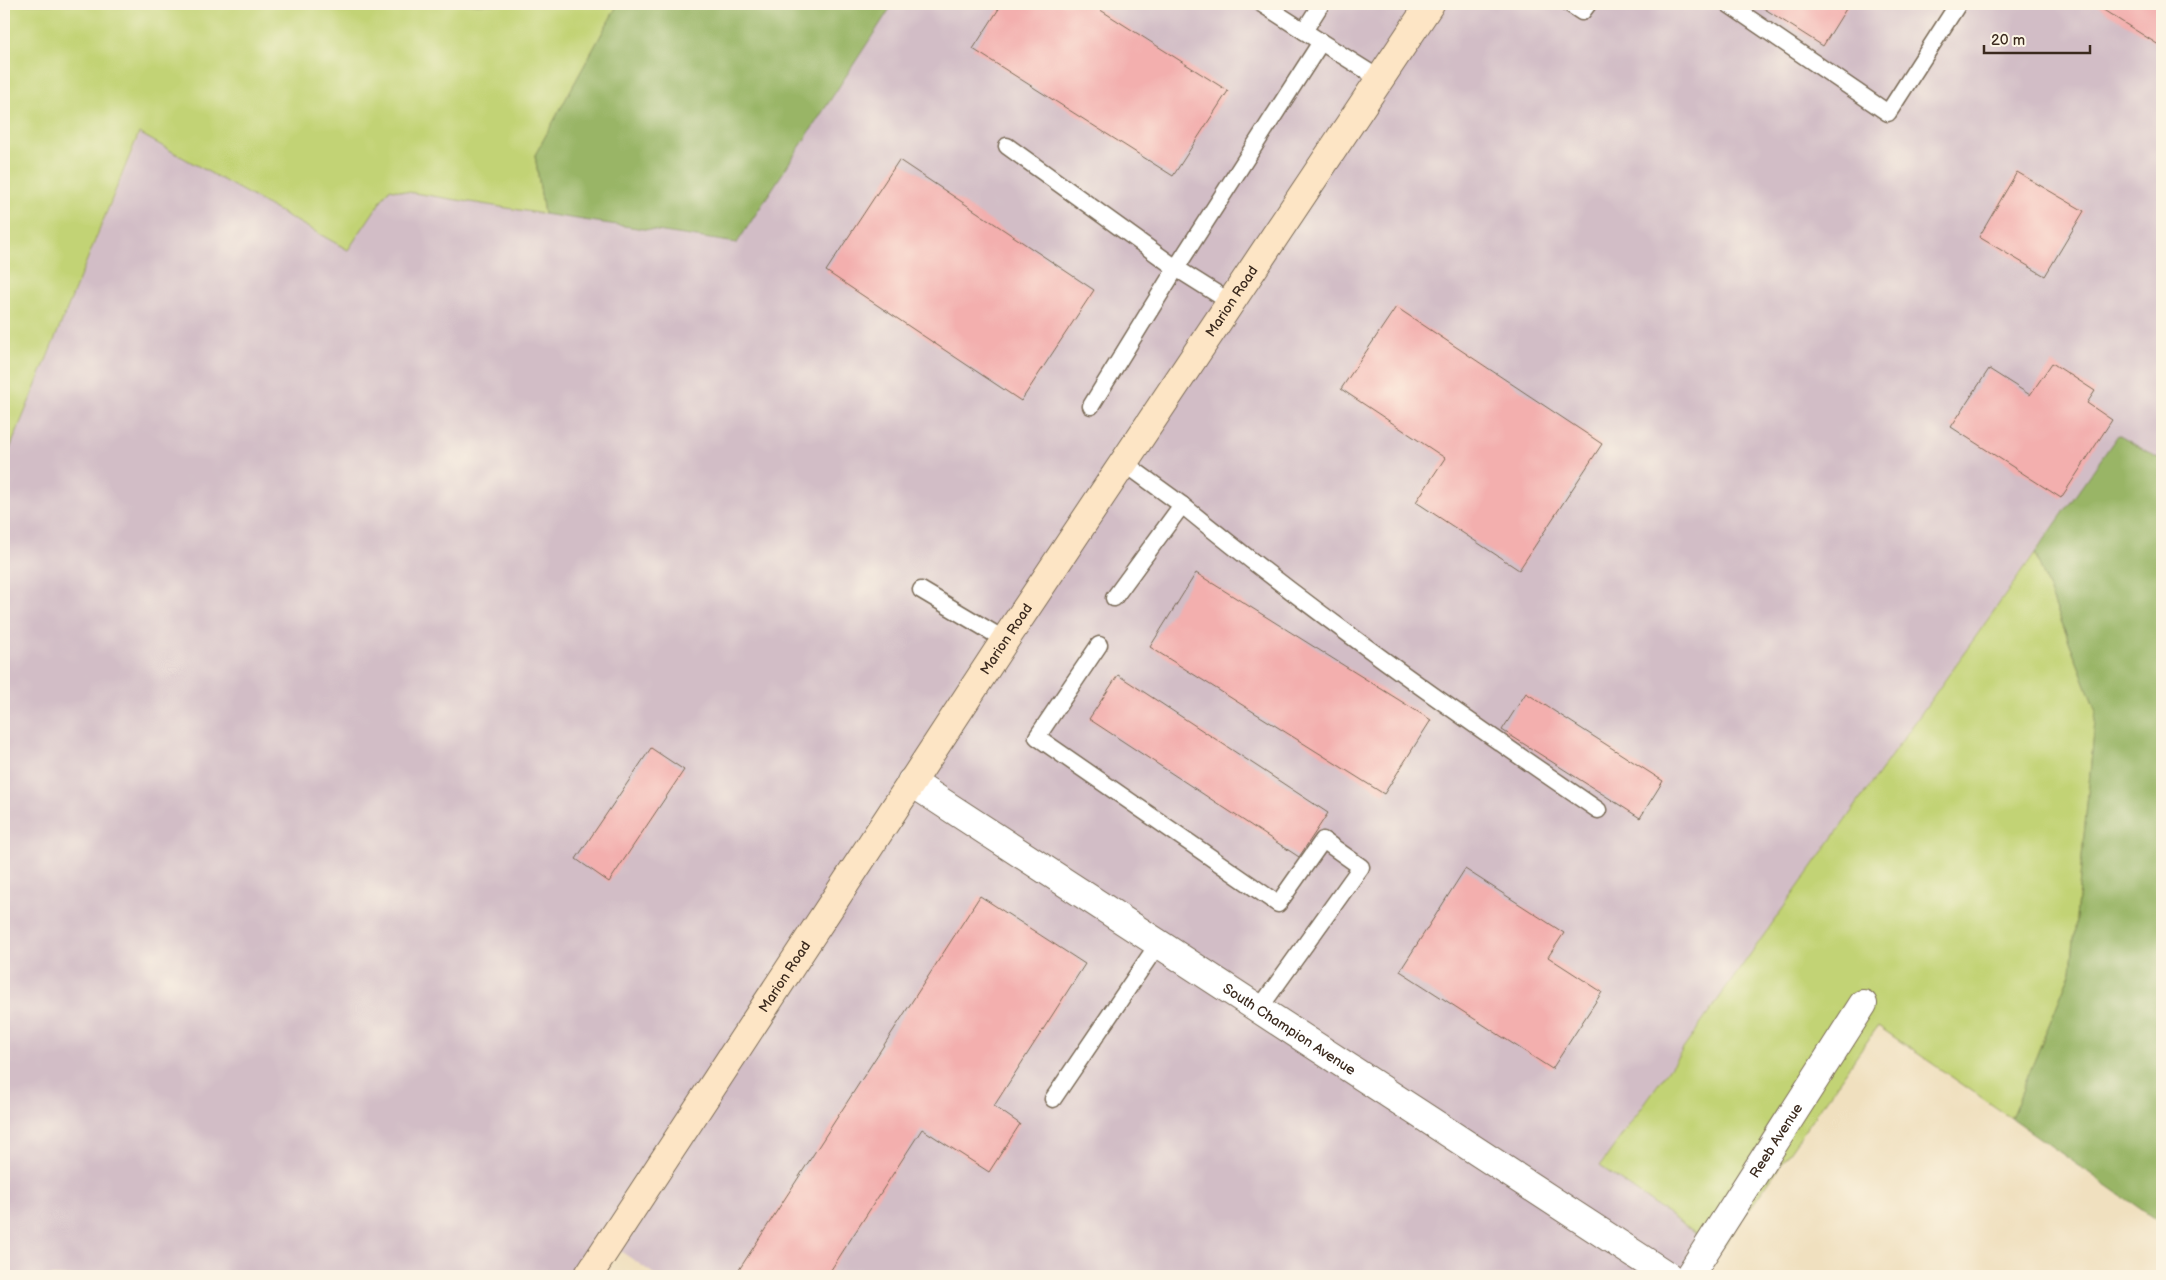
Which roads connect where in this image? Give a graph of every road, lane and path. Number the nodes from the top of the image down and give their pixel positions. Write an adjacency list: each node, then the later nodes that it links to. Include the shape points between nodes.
1 (1262, 4): 8 (lane)
2 (1321, 4): 8 (lane)
3 (1430, 4): 10 (street, Marion Road)
4 (1570, 4): 5 (lane, via 1582,12)
5 (1588, 4)
6 (1728, 4): 7 (lane, via 1888,113)
7 (1958, 4)
8 (1304, 31): 9 (lane)
9 (1321, 42): 10 (lane); 12 (lane)
10 (1380, 79): 13 (street, Marion Road)
11 (1007, 146): 12 (lane)
12 (1176, 268): 13 (lane); 14 (lane)
13 (1230, 302): 15 (street, Marion Road)
14 (1091, 406)
15 (1123, 462): 16 (lane); 19 (street, Marion Road)
16 (1182, 506): 18 (lane); 22 (lane, via 1237,551 1447,706)
17 (921, 590): 19 (lane)
18 (1114, 598)
19 (1005, 640): 21 (street, Marion Road)
20 (1099, 645): 25 (lane, via 1037,736 1278,904 1323,840 1361,867)
21 (911, 782): 23 (street, South Champion Avenue); 27 (street, Marion Road)
22 (1598, 810)
23 (1158, 944): 25 (street, South Champion Avenue); 26 (lane)
24 (1863, 1004): 29 (street, Reeb Avenue)
25 (1259, 1009): 28 (street, South Champion Avenue)
26 (1053, 1100)
27 (588, 1276)
28 (1668, 1276)
29 (1689, 1276)

